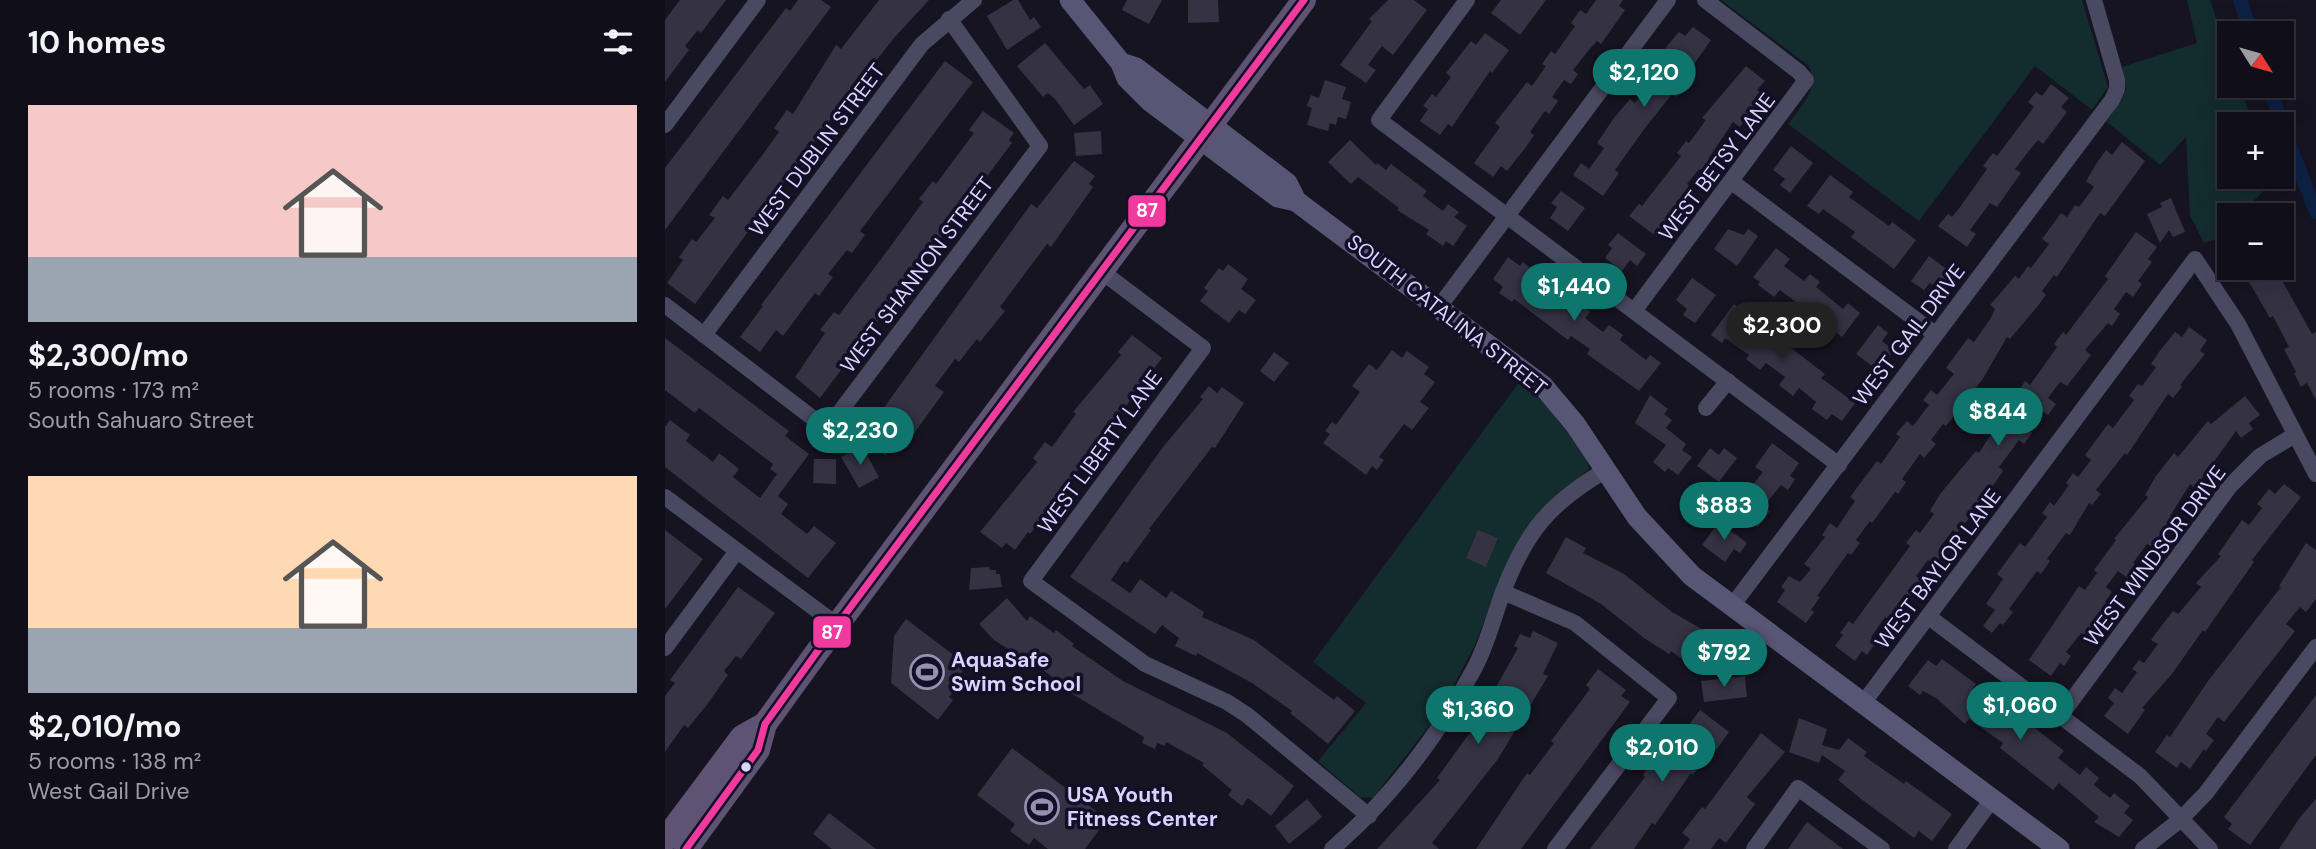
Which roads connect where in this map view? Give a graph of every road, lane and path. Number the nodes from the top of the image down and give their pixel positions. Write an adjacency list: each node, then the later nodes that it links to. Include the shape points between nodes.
1 (758, 0): 10 (street)
2 (974, 0): 9 (street, WEST DUBLIN STREET)
3 (1070, 0): 11 (street, SOUTH CATALINA STREET, via 1121,63 1136,68)
4 (1304, 0): 11 (main road)
5 (1467, 0): 13 (street, via 1379,120)
6 (1668, 0): 13 (street)
7 (1705, 0): 12 (street, WEST BETSY LANE, via 1805,80)
8 (2094, 0): 18 (street, WEST GAIL DRIVE, via 2117,89)
9 (949, 19): 19 (street, WEST DUBLIN STREET, via 922,44); 19 (street, WEST SHANNON STREET, via 1040,146 827,429)
10 (665, 125)
11 (1205, 132): 14 (main road); 16 (street, SOUTH CATALINA STREET, via 1287,183 1296,201)
12 (1732, 182): 17 (street, WEST BETSY LANE); 18 (street)
13 (1506, 216): 16 (street); 17 (street)
14 (1101, 271): 31 (main road); 38 (street, WEST LIBERTY LANE, via 1203,348 1031,581 1145,664 1247,715)
15 (665, 305): 19 (street)
16 (1439, 307): 24 (street, SOUTH CATALINA STREET, via 1542,386)
17 (1635, 311): 20 (street)
18 (1935, 334): 23 (street, WEST GAIL DRIVE)
19 (704, 335)
20 (1728, 382): 21 (street); 23 (street)
21 (1706, 408)
22 (2295, 435): 25 (street); 30 (street, WEST BAYLOR LANE, via 2238,324 2195,259); 35 (street, WEST WINDSOR DRIVE, via 2260,456 2230,486)
23 (1839, 465): 29 (street, WEST GAIL DRIVE)
24 (1606, 470): 28 (street, via 1568,492 1530,534); 29 (street, SOUTH CATALINA STREET, via 1665,550)
25 (2316, 474)
26 (665, 497): 27 (street)
27 (737, 551): 31 (street); 33 (street)
28 (1503, 592): 38 (street, via 1493,626 1448,714); 43 (street, via 1575,623 1669,698)
29 (1732, 606): 34 (street, SOUTH CATALINA STREET)
30 (1929, 617): 34 (street, WEST BAYLOR LANE); 35 (street)
31 (837, 625): 36 (main road)
32 (2316, 647): 39 (street)
33 (665, 648)
34 (1864, 702): 37 (street, SOUTH CATALINA STREET)
35 (2061, 715): 39 (street, via 2140,776)
36 (765, 724): 40 (main road, via 742,737); 41 (main road, via 758,750)
37 (1993, 798): 46 (street); 47 (street, SOUTH CATALINA STREET)
38 (1369, 816): 42 (street)
39 (2181, 820): 48 (street); 49 (street)
40 (665, 839)
41 (686, 849)
42 (1332, 849)
43 (1555, 849)
44 (1754, 849): 45 (street, via 1798,788)
45 (1882, 849)
46 (1956, 849)
47 (2059, 849)
48 (2143, 849)
49 (2210, 849)

